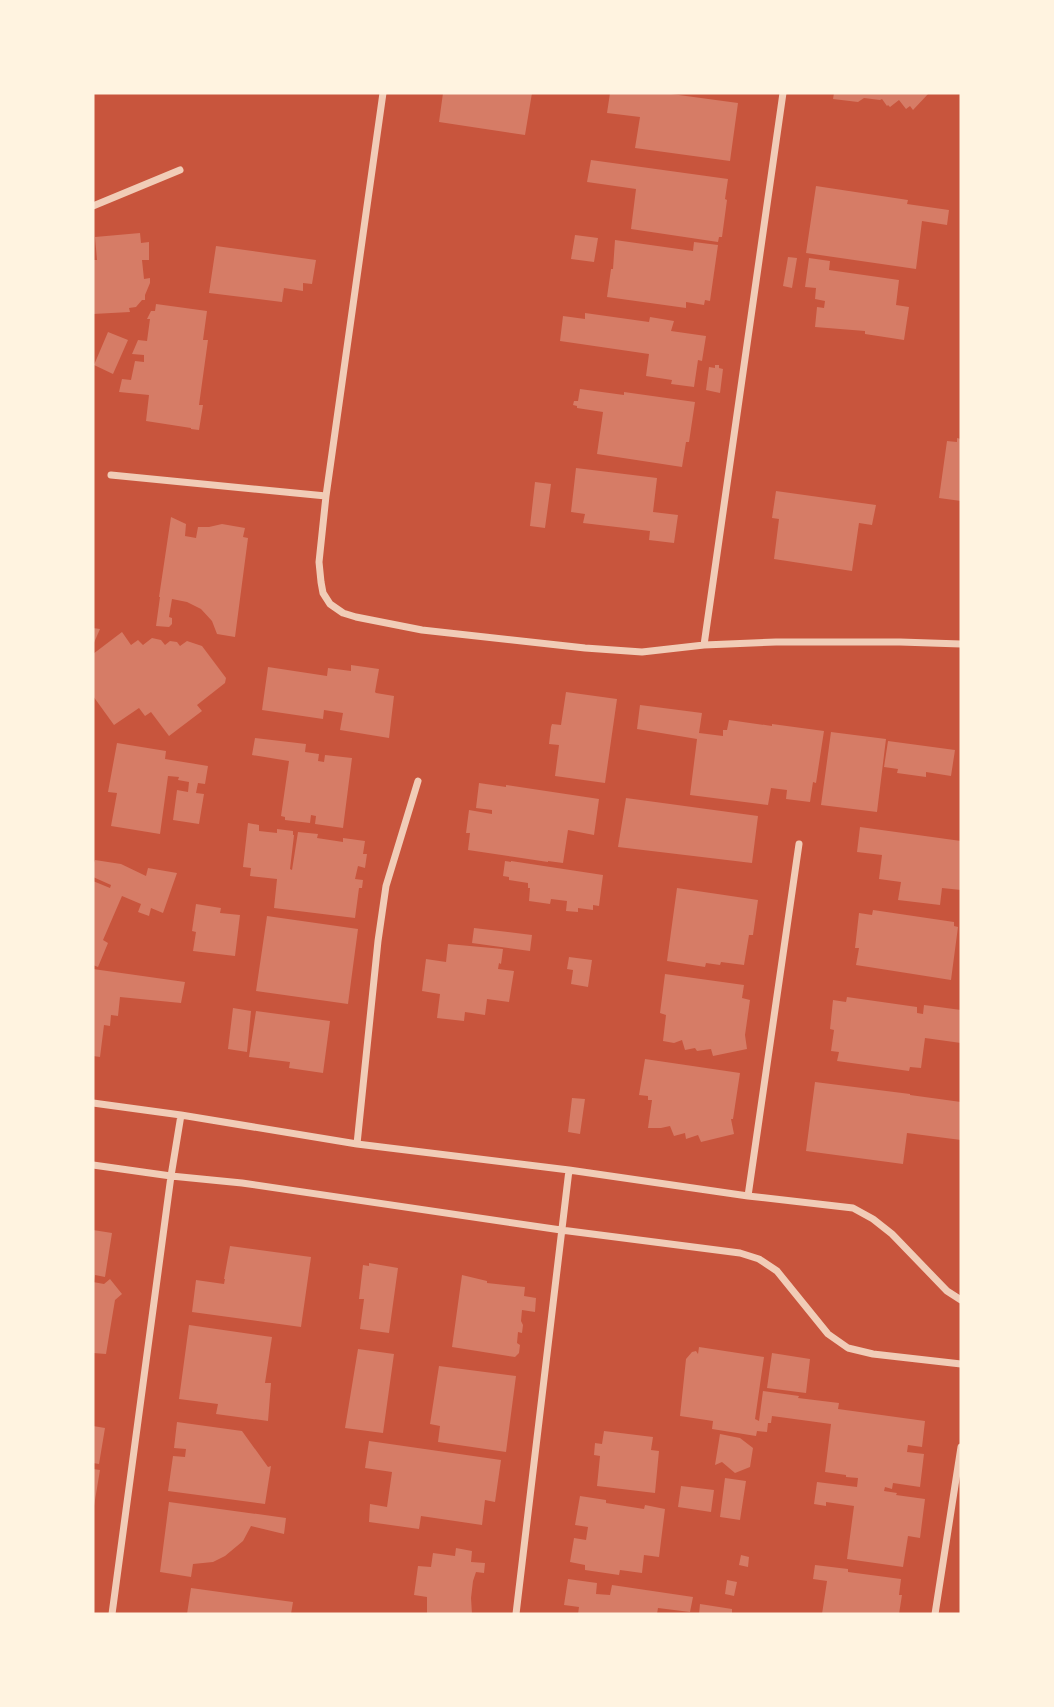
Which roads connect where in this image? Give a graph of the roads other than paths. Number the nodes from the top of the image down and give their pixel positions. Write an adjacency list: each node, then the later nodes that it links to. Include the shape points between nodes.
1 (383, 93): 6 (street)
2 (783, 93): 8 (street)
3 (180, 170): 4 (street)
4 (93, 206)
5 (111, 475): 6 (street)
6 (326, 496): 8 (street, via 321,582 330,604 343,614 422,630 584,648 642,652)
7 (961, 644): 8 (street)
8 (704, 645)
9 (418, 781): 13 (street, via 387,886)
10 (799, 844): 17 (street)
11 (93, 1103): 12 (street)
12 (181, 1115): 13 (street); 16 (street)
13 (357, 1144): 15 (street)
14 (93, 1165): 16 (street)
15 (569, 1170): 17 (street); 18 (street)
16 (170, 1176): 18 (street); 22 (street)
17 (748, 1196): 19 (street, via 853,1208 892,1234)
18 (561, 1230): 20 (street, via 759,1259 777,1271 828,1334 848,1348); 23 (street)
19 (961, 1300)
20 (961, 1364)
21 (961, 1447): 24 (street)
22 (112, 1614)
23 (516, 1614)
24 (934, 1614)

